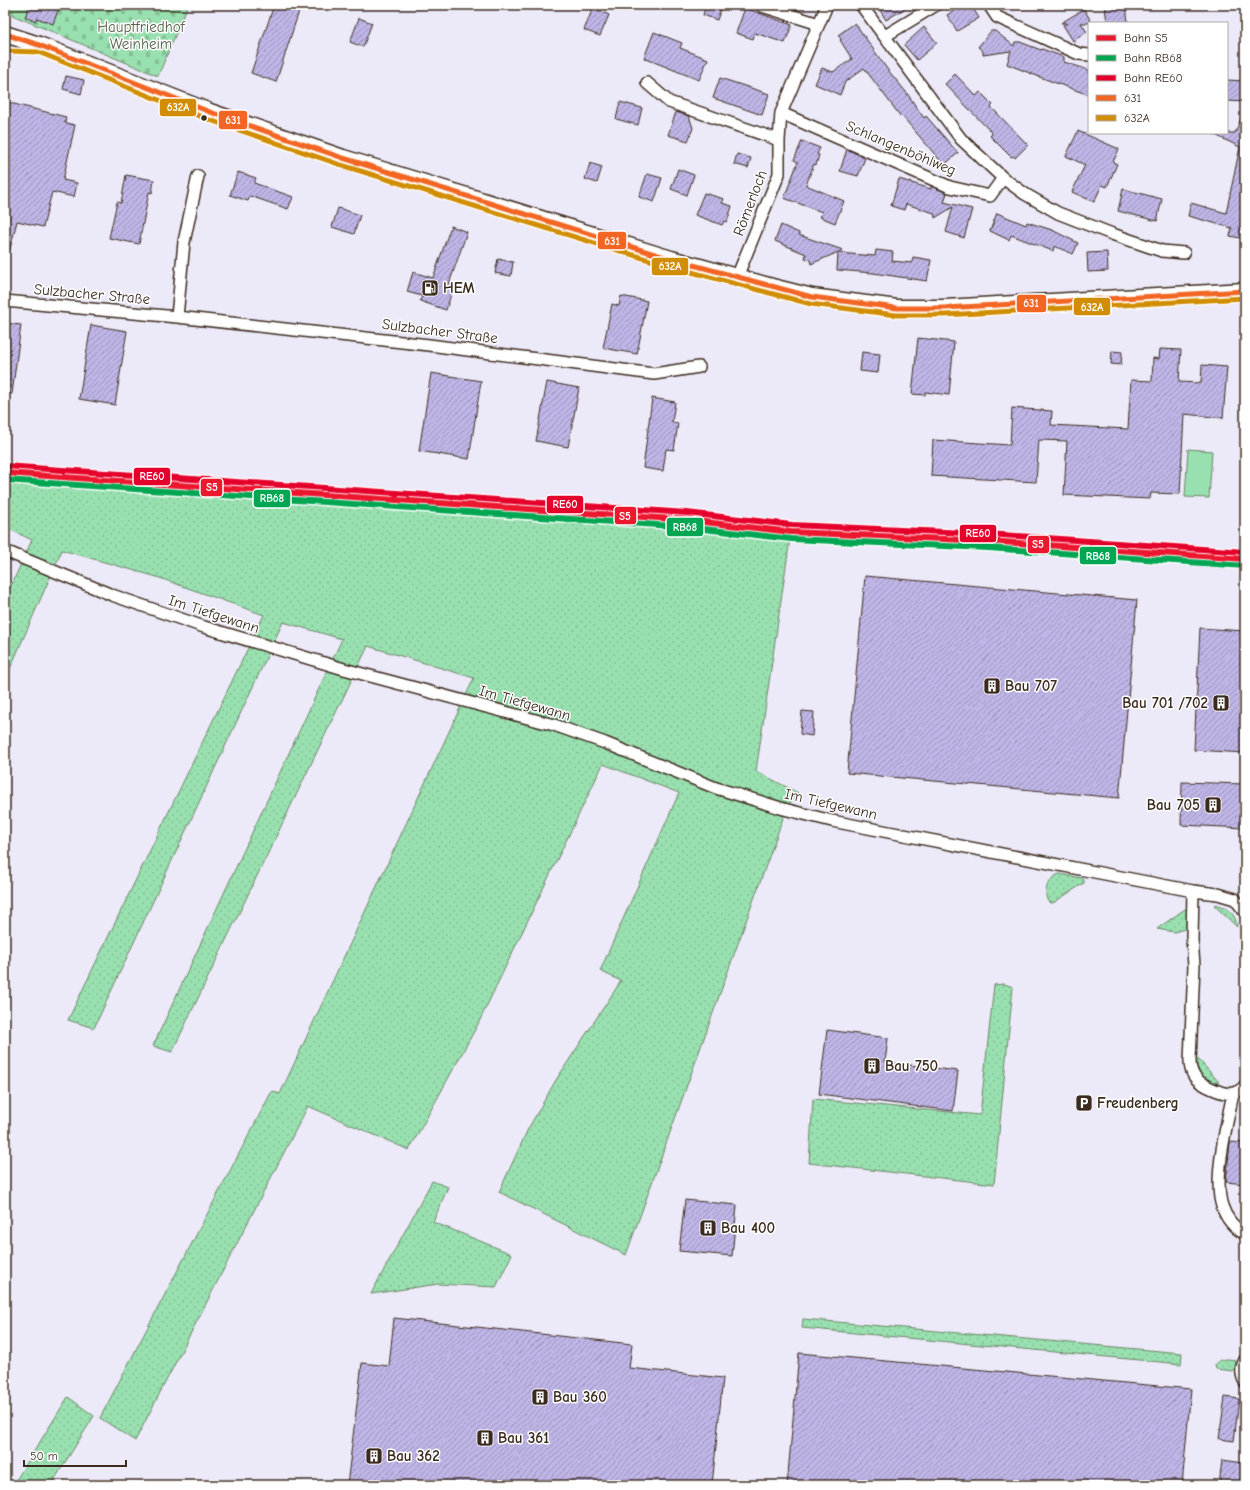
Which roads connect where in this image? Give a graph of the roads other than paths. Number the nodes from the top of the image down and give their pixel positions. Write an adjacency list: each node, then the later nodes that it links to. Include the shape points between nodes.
1 (827, 5): 6 (street, Römerloch)
2 (861, 5): 8 (street)
3 (936, 5): 8 (street)
4 (989, 5): 11 (street, via 997,18 1079,54)
5 (762, 6): 6 (street)
6 (818, 24): 13 (street, Römerloch)
7 (5, 34): 10 (main road)
8 (886, 36): 16 (street, via 961,139)
9 (5, 44): 10 (main road)
10 (39, 45): 18 (main road, via 210,112 342,158 574,230)
11 (1088, 55)
12 (646, 83): 14 (street, via 669,102)
13 (781, 114): 14 (street, Römerloch); 16 (street, Schlangenböhlweg, via 950,187 990,196)
14 (779, 140): 18 (street, Römerloch, via 779,174)
15 (198, 176): 21 (street, via 184,242)
16 (1003, 178): 17 (street, via 1058,213 1162,252)
17 (1184, 253)
18 (737, 277): 19 (main road, via 812,297 897,308 946,308)
19 (1245, 291)
20 (5, 301): 21 (street, Sulzbacher Straße)
21 (177, 317): 22 (street, Sulzbacher Straße, via 430,345 654,374)
22 (699, 368)
23 (5, 551): 24 (street, Im Tiefgewann, via 112,595 178,618 344,669 554,725 716,788 777,807 832,821)
24 (1192, 891): 25 (street, Im Tiefgewann, via 1235,899); 27 (street, via 1194,965 1191,1071 1195,1078 1209,1088)
25 (1245, 912)
26 (1245, 1086): 27 (street)
27 (1233, 1094): 28 (street, via 1224,1141 1220,1193 1226,1215 1231,1223)
28 (1245, 1234)
29 (1245, 1360): 30 (street, via 1242,1372)
30 (1245, 1382)

